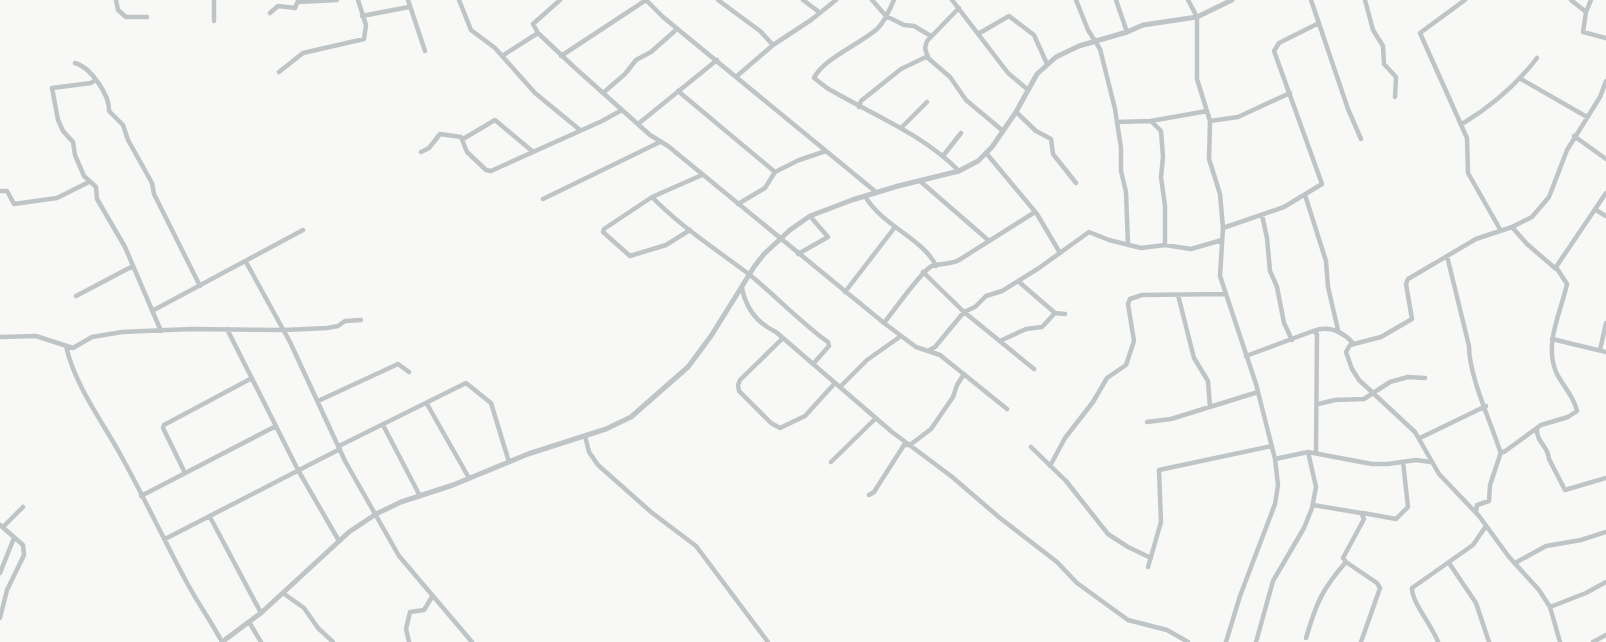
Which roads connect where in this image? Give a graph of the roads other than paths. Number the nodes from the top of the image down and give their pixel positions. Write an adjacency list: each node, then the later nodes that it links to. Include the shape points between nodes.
1 (116, 0): 32 (street, via 126,17)
2 (214, 0): 34 (street)
3 (337, 0): 24 (street)
4 (358, 0): 30 (street)
5 (408, 0): 25 (street)
6 (459, 0): 46 (street, via 471,30)
7 (560, 0): 38 (street, via 534,21)
8 (646, 0): 36 (street); 45 (street)
9 (718, 0): 43 (street)
10 (803, 0): 27 (street)
11 (836, 0): 27 (street)
12 (872, 0): 31 (street)
13 (894, 0): 31 (street)
14 (952, 0): 26 (street)
15 (1076, 0): 42 (street)
16 (1116, 0): 37 (street)
17 (1188, 0): 33 (street)
18 (1232, 0): 33 (street)
19 (1311, 0): 35 (street)
20 (1365, 0): 61 (street, via 1384,64 1396,77)
21 (1465, 0): 74 (street, via 1420,33)
22 (1571, 0): 28 (street)
23 (1591, 0): 28 (street)
24 (298, 1): 29 (street, via 295,8 278,6)
25 (409, 7): 30 (street); 44 (street)
26 (959, 8): 39 (street); 40 (street)
27 (819, 12): 43 (street)
28 (1586, 12): 41 (street, via 1583,32)
29 (270, 13)
30 (362, 16): 52 (street, via 364,39 303,53)
31 (887, 16): 40 (street); 65 (street, via 875,31 815,75 818,82)
32 (147, 17)
33 (1197, 17): 37 (street); 67 (street, via 1196,79)
34 (214, 21)
35 (1319, 23): 60 (street, via 1274,48); 81 (street)
36 (677, 29): 49 (street); 59 (street)
37 (1127, 32): 42 (street)
38 (538, 33): 45 (street); 46 (street)
39 (978, 34): 51 (street, via 1009,16 1034,35); 57 (street, via 1008,73)
40 (931, 36): 47 (street, via 925,48)
41 (1606, 38)
42 (1095, 42): 51 (street, via 1064,52); 72 (street)
43 (773, 45): 53 (street)
44 (425, 51)
45 (561, 55): 59 (street)
46 (502, 56): 76 (street, via 534,93)
47 (928, 56): 65 (street, via 901,69); 77 (street, via 966,100)
48 (1537, 58): 54 (street)
49 (717, 60): 53 (street); 58 (street)
50 (75, 63): 55 (street)
51 (1047, 64): 57 (street)
52 (279, 72)
53 (737, 76): 84 (street)
54 (1521, 79): 69 (street); 74 (street)
55 (95, 80): 93 (street, via 52,88 58,120 74,142 79,166); 129 (street, via 109,104 108,111 123,125)
56 (1606, 81): 62 (street)
57 (1027, 89): 68 (street)
58 (678, 91): 73 (street); 90 (street)
59 (603, 93): 66 (street)
60 (1290, 93): 71 (street, via 1238,117); 98 (street, via 1323,183)
61 (1395, 97)
62 (1600, 97): 63 (street); 69 (street)
63 (1606, 101)
64 (927, 102): 75 (street)
65 (859, 107): 75 (street)
66 (622, 110): 73 (street); 76 (street)
67 (1207, 111): 70 (street); 71 (street)
68 (1016, 112): 77 (street); 94 (street, via 1051,139 1053,154)
69 (1587, 117): 79 (street)
70 (1151, 121): 72 (street); 118 (street, via 1161,131)
71 (1210, 121): 110 (street, via 1209,159 1220,194)
72 (1118, 122): 117 (street)
73 (638, 124): 82 (street)
74 (1462, 124): 113 (street, via 1468,142 1468,173)
75 (901, 128): 87 (street)
76 (580, 130): 83 (street)
77 (1003, 131): 86 (street)
78 (961, 133): 87 (street)
79 (1574, 136): 88 (street); 109 (street, via 1545,203 1532,217)
80 (463, 139): 83 (street, via 495,120); 83 (street, via 467,152 489,171); 85 (street, via 440,134)
81 (1361, 139)
82 (661, 142): 91 (street); 101 (street)
83 (532, 151)
84 (827, 151): 90 (street); 96 (street)
85 (421, 152)
86 (987, 154): 89 (street); 104 (street)
87 (943, 156): 89 (street)
88 (1606, 159)
89 (959, 171): 92 (street)
90 (775, 172): 102 (street, via 765,188)
91 (702, 175): 100 (street); 102 (street)
92 (919, 181): 96 (street); 115 (street)
93 (89, 182): 95 (street, via 57,198 14,204 7,191); 124 (street, via 96,187 97,199)
94 (1076, 183)
95 (0, 191)
96 (876, 192): 99 (street)
97 (1606, 193): 103 (street)
98 (1305, 195): 105 (street); 144 (street, via 1325,257)
99 (865, 196): 106 (street); 108 (street)
100 (652, 197): 111 (street); 111 (street, via 603,232 630,257 666,245)
101 (543, 199)
102 (738, 204): 114 (street)
103 (1596, 210): 107 (street); 125 (street)
104 (1035, 212): 115 (street); 119 (street)
105 (1262, 215): 110 (street); 152 (street, via 1269,271)
106 (810, 216): 114 (street); 120 (street, via 828,237)
107 (1606, 216)
108 (895, 227): 123 (street, via 932,257); 131 (street)
109 (1512, 227): 113 (street); 125 (street)
110 (1223, 228): 116 (street)
111 (690, 229): 127 (street)
112 (303, 230): 122 (street)
113 (1501, 231): 121 (street)
114 (780, 240): 120 (street); 127 (street)
115 (988, 240): 123 (street, via 959,260)
116 (1222, 240): 118 (street, via 1191,249); 132 (street, via 1219,267)
117 (1128, 245): 118 (street); 119 (street, via 1089,232)
118 (1166, 245)
119 (1060, 253): 128 (street)
120 (798, 254): 131 (street)
121 (1447, 256): 153 (street, via 1406,281 1412,319 1381,337); 172 (street, via 1474,381)
122 (246, 262): 129 (street); 143 (street)
123 (936, 266): 126 (street)
124 (133, 267): 134 (street); 135 (street)
125 (1557, 270): 150 (street, via 1567,284)
126 (923, 272): 136 (street); 140 (street)
127 (749, 275): 130 (street); 160 (street, via 828,342)
128 (1018, 281): 136 (street); 137 (street)
129 (200, 286): 135 (street)
130 (741, 289): 149 (street, via 752,314); 180 (street, via 679,376 631,417)
131 (845, 292): 140 (street)
132 (1226, 294): 133 (street); 159 (street)
133 (1178, 295): 173 (street, via 1194,358 1208,381); 194 (street, via 1130,299 1134,341 1126,365 1107,378)
134 (76, 296)
135 (152, 311): 145 (street)
136 (964, 312): 151 (street); 155 (street)
137 (1055, 313): 138 (street); 151 (street, via 1042,327)
138 (1065, 314)
139 (361, 320): 143 (street, via 327,328)
140 (884, 323): 147 (street)
141 (1606, 323): 156 (street)
142 (228, 329): 143 (street); 145 (street); 165 (street)
143 (284, 330): 169 (street)
144 (1338, 330): 146 (street); 153 (street)
145 (161, 331): 154 (street, via 104,334 76,348)
146 (1313, 331): 152 (street); 171 (street, via 1317,335)
147 (901, 336): 157 (street); 166 (street)
148 (0, 337): 154 (street, via 36,335)
149 (783, 338): 160 (street); 166 (street, via 738,385 771,423 780,428 806,416)
150 (1552, 339): 156 (street); 179 (street, via 1556,373 1577,411)
151 (1002, 340): 161 (street)
152 (1292, 340): 159 (street)
153 (1353, 343): 168 (street, via 1346,352 1352,369)
154 (66, 346): 200 (street, via 74,370)
155 (935, 347): 157 (street); 158 (street)
156 (1603, 351)
157 (927, 352): 158 (street)
158 (940, 355): 163 (street)
159 (1246, 356): 167 (street)
160 (813, 364): 166 (street)
161 (1034, 369)
162 (409, 372): 169 (street, via 398,364)
163 (964, 374): 174 (street); 182 (street, via 931,429)
164 (1425, 378): 168 (street, via 1400,379)
165 (252, 379): 178 (street); 196 (street, via 164,425)
166 (837, 385): 175 (street)
167 (1258, 392): 173 (street); 183 (street)
168 (1372, 393): 171 (street, via 1364,399); 181 (street)
169 (318, 401): 184 (street)
170 (426, 404): 177 (street); 190 (street, via 469,384 491,403); 197 (street)
171 (1318, 404): 188 (street)
172 (1486, 406): 181 (street); 187 (street)
173 (1210, 407): 176 (street)
174 (1007, 409)
175 (876, 418): 182 (street); 191 (street)
176 (1147, 422)
177 (383, 425): 184 (street); 201 (street)
178 (276, 426): 195 (street); 196 (street)
179 (1537, 428): 187 (street); 198 (street, via 1538,439 1565,491)
180 (585, 436): 190 (street); 234 (street, via 589,452 604,471 696,546)
181 (1420, 439): 193 (street)
182 (910, 445): 199 (street, via 904,445); 235 (street, via 1128,620 1167,630)
183 (1272, 446): 189 (street); 214 (street, via 1159,470 1161,522)
184 (339, 447): 195 (street); 206 (street)
185 (1031, 447): 194 (street)
186 (1308, 452): 188 (street); 189 (street); 202 (street, via 1316,487)
187 (1501, 452): 205 (street, via 1489,501 1477,505)
188 (1316, 453): 192 (street, via 1372,464)
189 (1275, 459): 236 (street, via 1277,496)
190 (509, 461): 197 (street)
191 (831, 462)
192 (1403, 462): 193 (street); 204 (street, via 1408,507 1396,519)
193 (1432, 463): 205 (street)
194 (1050, 466): 214 (street, via 1108,534)
195 (298, 470): 207 (street); 213 (street)
196 (185, 473): 200 (street)
197 (469, 478): 201 (street)
198 (1606, 478)
199 (869, 495)
200 (141, 496): 212 (street)
201 (420, 496): 206 (street)
202 (1313, 505): 204 (street); 237 (street, via 1273,580)
203 (23, 507): 208 (street)
204 (1360, 513): 215 (street, via 1364,519 1343,558)
205 (1476, 513): 209 (street)
206 (376, 514): 213 (street); 222 (street, via 399,556)
207 (210, 517): 212 (street); 224 (street)
208 (1, 526): 211 (street)
209 (1486, 526): 216 (street, via 1480,538); 217 (street)
210 (1606, 532): 217 (street, via 1545,547)
211 (15, 538): 219 (street); 225 (street, via 23,545 24,555)
212 (165, 539): 229 (street)
213 (338, 541): 221 (street)
214 (1151, 558): 218 (street)
215 (1346, 562): 228 (street, via 1319,597); 238 (street, via 1380,588)
216 (1449, 563): 239 (street, via 1411,591); 240 (street, via 1476,603)
217 (1515, 564): 223 (street)
218 (1148, 567)
219 (0, 573)
220 (1606, 582): 223 (street)
221 (283, 593): 224 (street); 231 (street, via 304,608)
222 (432, 597): 232 (street, via 424,610 410,612); 233 (street)
223 (1550, 607): 241 (street)
224 (261, 613): 226 (street)
225 (0, 618)
226 (249, 622): 229 (street); 230 (street)
227 (1606, 635): 242 (street)
228 (1306, 638)
229 (222, 642)
230 (261, 642)
231 (333, 642)
232 (409, 642)
233 (471, 642)
234 (768, 642)
235 (1188, 642)
236 (1226, 642)
237 (1255, 642)
238 (1361, 642)
239 (1438, 642)
240 (1489, 642)
241 (1560, 642)
242 (1593, 642)

